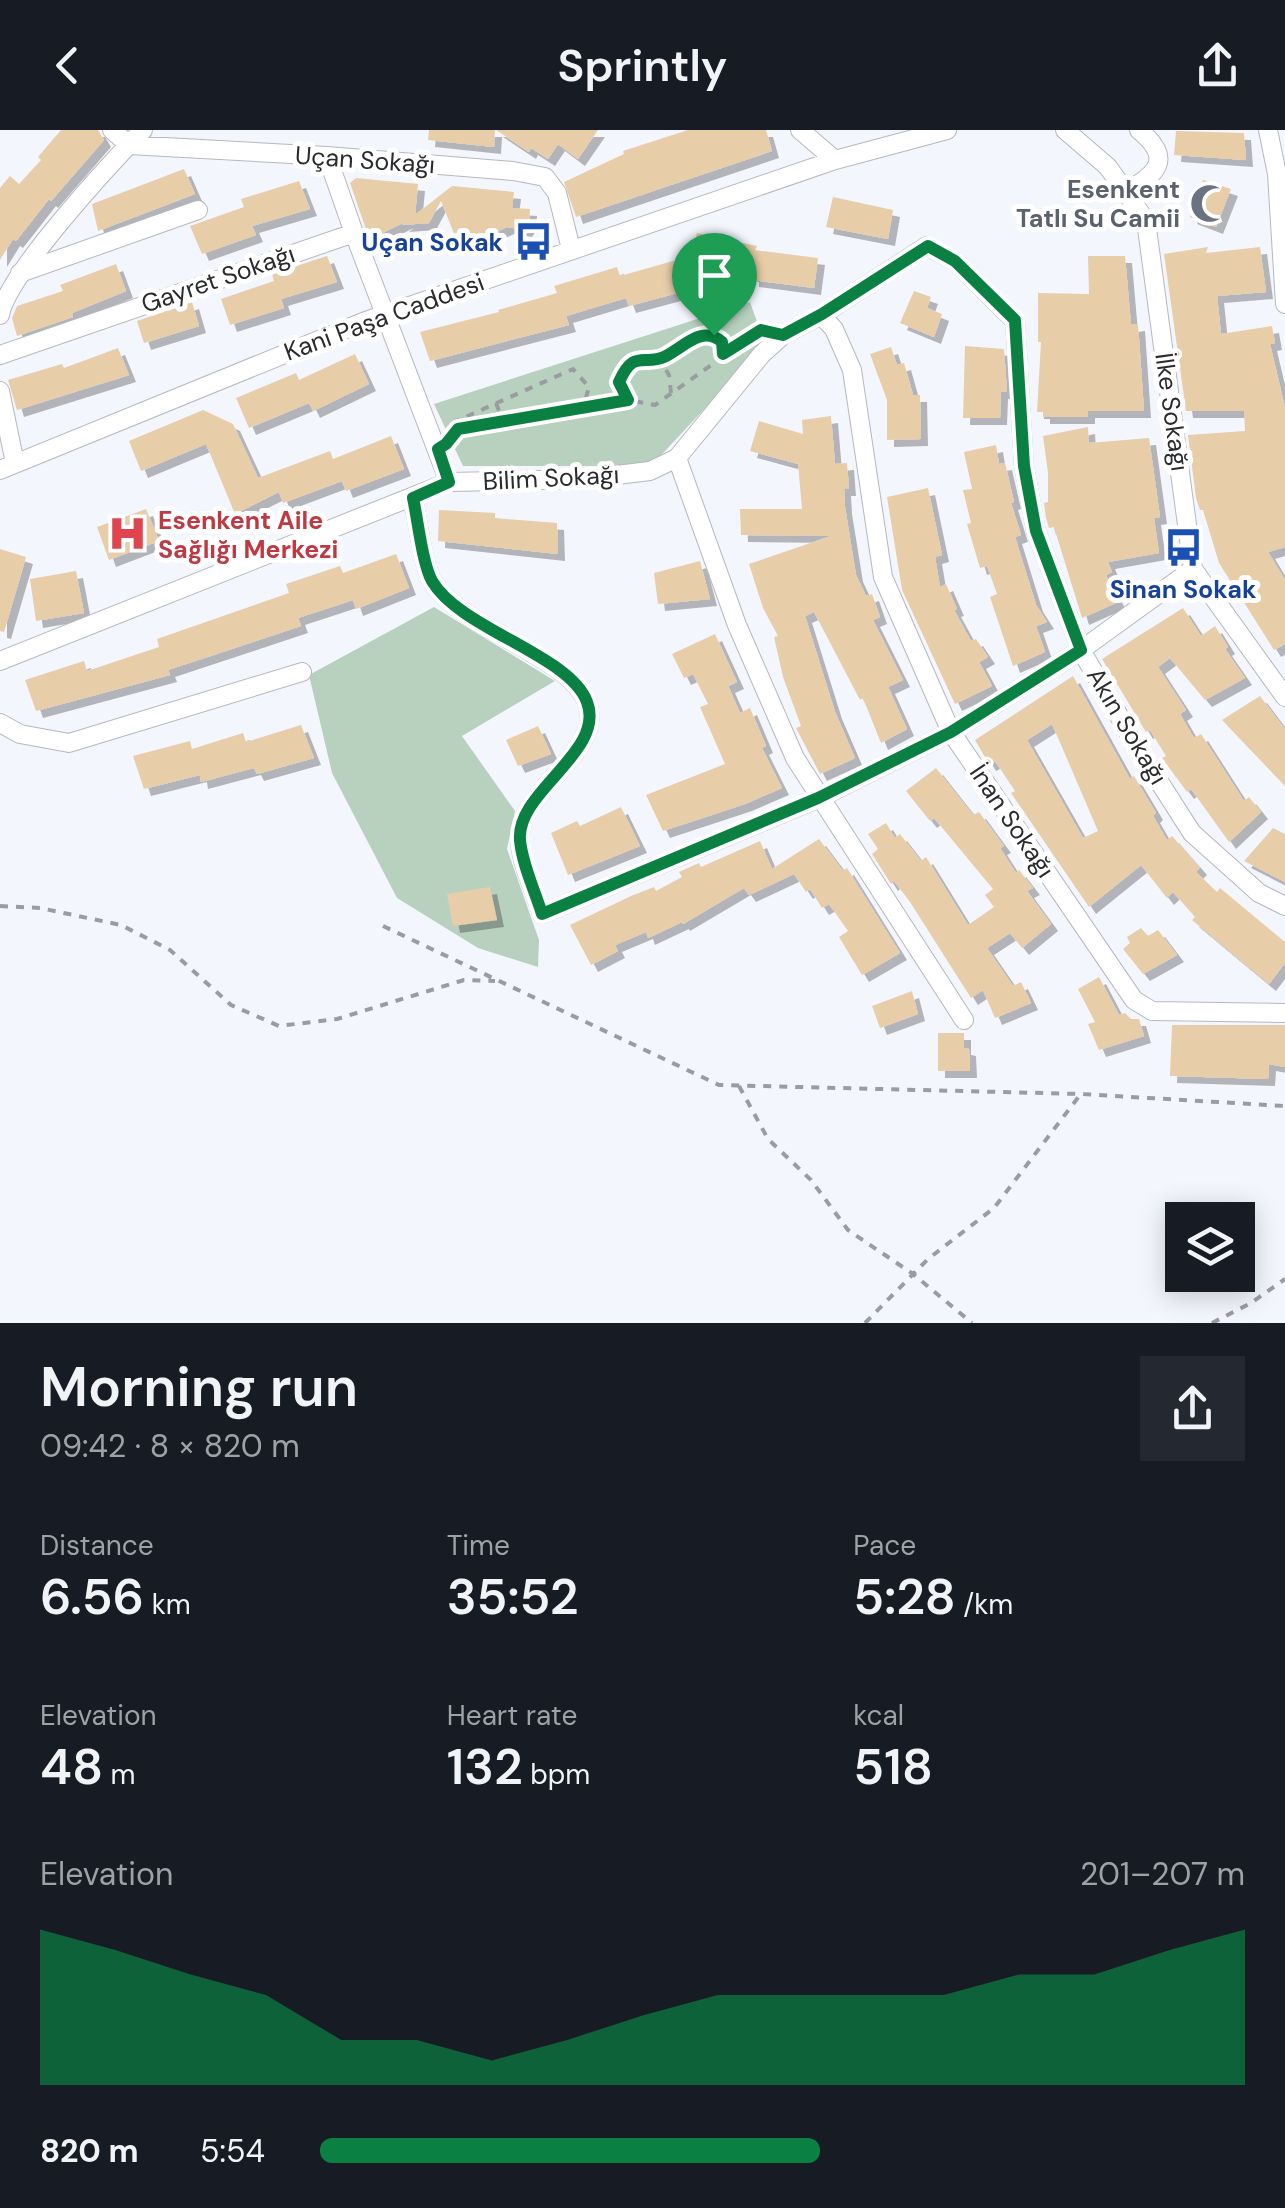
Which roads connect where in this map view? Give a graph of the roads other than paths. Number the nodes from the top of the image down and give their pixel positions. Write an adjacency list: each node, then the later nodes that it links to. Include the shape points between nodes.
1 (112, 130): 8 (street)
2 (143, 130): 8 (street)
3 (800, 130): 10 (street)
4 (947, 130): 10 (street, Kani Paşa Caddesi)
5 (1066, 130): 11 (street, İlke Sokağı)
6 (1139, 130): 11 (street, via 1157,149 1159,162 1153,175)
7 (1268, 130): 16 (street)
8 (128, 145): 9 (street, Uçan Sokağı); 15 (street)
9 (327, 156): 13 (street); 14 (street, Uçan Sokağı, via 545,178 557,193)
10 (835, 160): 14 (street, Kani Paşa Caddesi)
11 (1126, 192): 26 (street, İlke Sokağı, via 1146,221)
12 (198, 210): 15 (street)
13 (354, 233): 17 (street); 20 (street, Gayret Sokağı)
14 (571, 249): 17 (street, Kani Paşa Caddesi)
15 (20, 273): 19 (street)
16 (1285, 304)
17 (386, 314): 23 (street, Kani Paşa Caddesi); 24 (street)
18 (822, 314): 22 (street, via 762,354); 27 (street, Akın Sokağı, via 928,246 955,261 1015,320 1024,466 1036,531); 32 (street, İnan Sokağı, via 852,370 882,578)
19 (0, 315)
20 (0, 354)
21 (0, 392): 23 (street)
22 (677, 458): 24 (street, Bilim Sokağı, via 650,471 583,480); 33 (street, via 737,625)
23 (7, 467)
24 (449, 482): 25 (street)
25 (413, 498): 28 (street); 33 (street, via 432,580 454,604 578,683 589,706 590,730 527,814 519,838 542,914)
26 (1193, 569): 27 (street); 30 (street, İlke Sokağı)
27 (1081, 650): 32 (street); 34 (street, Akın Sokağı, via 1192,833 1259,893)
28 (0, 661)
29 (302, 672): 31 (street, via 69,743)
30 (1285, 697)
31 (0, 723)
32 (951, 732): 33 (street); 35 (street, İnan Sokağı, via 1134,1000 1152,1011)
33 (818, 798): 36 (street)
34 (1285, 906)
35 (1285, 1013)
36 (964, 1020)

